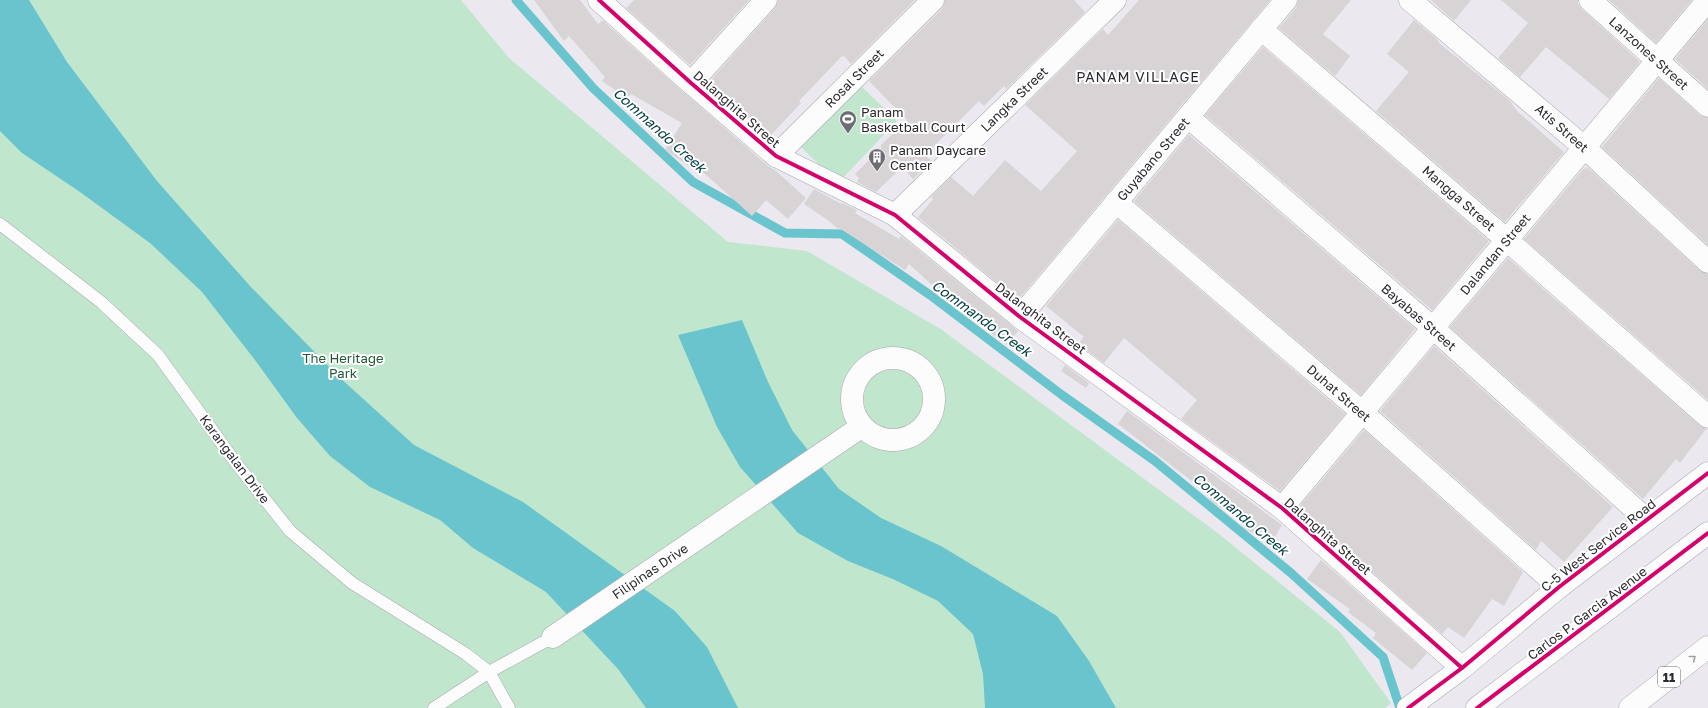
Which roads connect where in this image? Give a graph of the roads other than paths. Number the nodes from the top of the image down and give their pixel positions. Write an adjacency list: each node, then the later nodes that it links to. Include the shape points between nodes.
1 (766, 0): 11 (street)
2 (932, 0): 15 (street, Rosal Street)
3 (1115, 0): 17 (street, Langka Street)
4 (1286, 0): 9 (street, Guyabano Street)
5 (1410, 0): 14 (street, Atis Street)
6 (1590, 0): 10 (street, Lanzones Street)
7 (1708, 0): 10 (street, Dalandan Street)
8 (612, 5): 11 (street, Dalanghita Street)
9 (1261, 29): 13 (street, Guyabano Street); 19 (street, Mangga Street)
10 (1658, 60): 12 (street, Lanzones Street); 14 (street, Dalandan Street)
11 (691, 83): 15 (street, Dalanghita Street)
12 (1708, 106)
13 (1188, 117): 16 (street, Guyabano Street); 22 (street, Bayabas Street)
14 (1585, 148): 19 (street, Dalandan Street); 20 (street, Atis Street)
15 (776, 156): 17 (street, Dalanghita Street)
16 (1116, 202): 21 (street, Guyabano Street); 23 (street, Duhat Street)
17 (895, 215): 21 (street, Dalanghita Street)
18 (0, 224): 34 (lane, Karangalan Drive, via 102,302 158,355 236,463 290,531 352,583 466,654)
19 (1507, 240): 22 (street, Dalandan Street); 24 (street, Mangga Street)
20 (1708, 262)
21 (1020, 317): 27 (street, Dalanghita Street)
22 (1432, 328): 23 (street, Dalandan Street); 28 (street, Bayabas Street)
23 (1362, 412): 27 (street, Dalandan Street); 30 (street, Duhat Street)
24 (1708, 417)
25 (856, 431): 31 (street, Filipinas Drive)
26 (1708, 473): 28 (street, C-5 West Service Road)
27 (1282, 508): 33 (street, Dalanghita Street)
28 (1647, 520): 30 (street, C-5 West Service Road)
29 (1708, 533): 38 (street, Carlos P. Garcia Avenue)
30 (1559, 587): 33 (street, C-5 West Service Road)
31 (553, 637): 34 (lane, Filipinas Drive)
32 (1708, 647): 39 (street, 11, one-way to 32)
33 (1462, 668): 37 (street, C-5 West Service Road)
34 (489, 672): 35 (lane, Filipinas Drive); 36 (lane)
35 (434, 708)
36 (510, 708)
37 (1408, 708)
38 (1477, 708)
39 (1630, 708)

